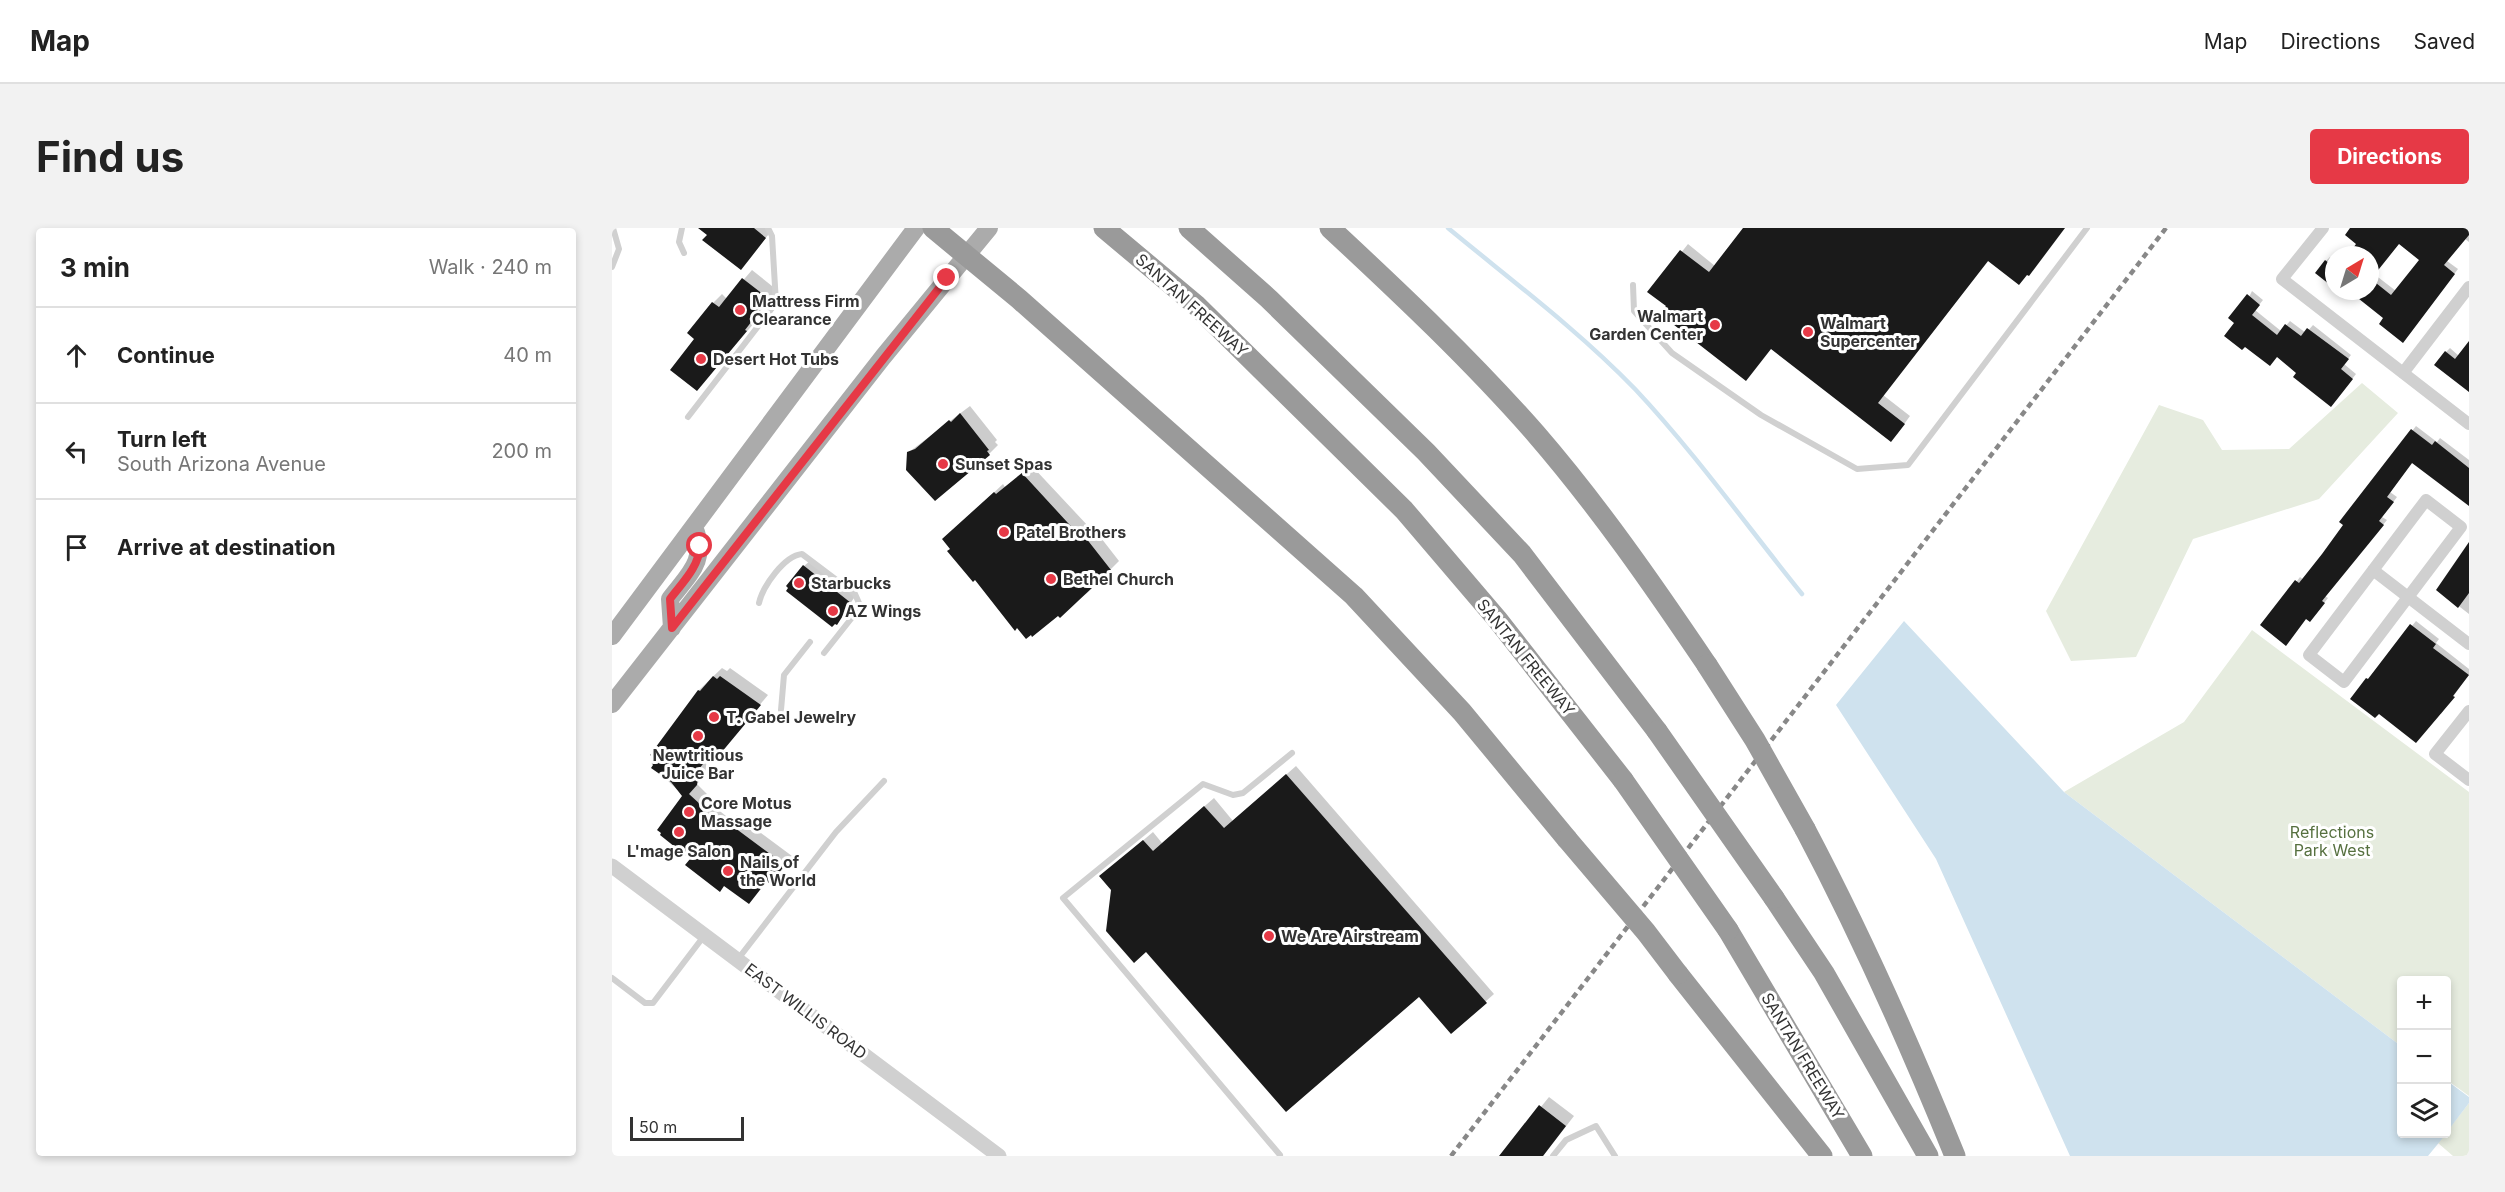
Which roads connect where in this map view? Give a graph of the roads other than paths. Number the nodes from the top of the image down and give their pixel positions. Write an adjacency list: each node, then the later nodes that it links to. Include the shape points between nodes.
1 (613, 228): 14 (lane, via 619,249)
2 (681, 228): 12 (lane, via 679,242)
3 (768, 228): 18 (lane, via 772,236 776,303)
4 (916, 228): 20 (main road)
5 (933, 228): 13 (highway)
6 (989, 228): 13 (main road)
7 (1104, 228): 44 (highway, SANTAN FREEWAY, bridge, via 1196,305 1404,510 1497,619 1623,780 1728,930)
8 (1190, 228): 45 (highway, bridge, via 1426,452 1522,554 1657,731 1774,898 1824,974)
9 (1330, 228): 46 (highway, bridge, via 1452,344 1536,434 1631,553 1707,665 1755,740 1843,901)
10 (2087, 228): 15 (lane, via 1908,465 1857,469 1761,415 1672,353 1634,311)
11 (2323, 228): 17 (street, via 2282,279)
12 (684, 253)
13 (966, 255): 24 (main road); 43 (highway, bridge, via 1354,596 1462,712 1633,915)
14 (612, 267)
15 (1633, 285)
16 (2469, 287): 17 (street)
17 (2403, 373): 19 (street)
18 (687, 417)
19 (2469, 424)
20 (694, 527): 24 (main road, via 699,557 670,599); 25 (main road)
21 (2373, 570): 22 (street); 22 (street, via 2426,501 2461,527); 22 (street, via 2309,655 2344,682)
22 (2408, 597): 27 (street)
23 (759, 603): 28 (lane, via 761,593 789,558 802,554 855,594 858,610)
24 (672, 628): 29 (main road)
25 (612, 636)
26 (810, 642): 30 (lane, via 784,675)
27 (2469, 644)
28 (824, 653)
29 (612, 705)
30 (781, 710)
31 (2469, 711): 33 (street, via 2435,754)
32 (1292, 753): 39 (lane, via 1243,793 1233,795 1203,784 1064,898)
33 (2469, 780)
34 (884, 781): 37 (lane, via 836,832)
35 (612, 866): 36 (street, EAST WILLIS ROAD)
36 (705, 935): 37 (street, EAST WILLIS ROAD); 38 (lane, via 653,1003 645,1003)
37 (738, 959): 40 (street, EAST WILLIS ROAD)
38 (612, 978)
39 (1280, 1155)
40 (999, 1156)
41 (1553, 1156): 42 (lane, via 1566,1140 1596,1126)
42 (1615, 1156)
43 (1822, 1156)
44 (1862, 1156)
45 (1928, 1156)
46 (1955, 1156)

